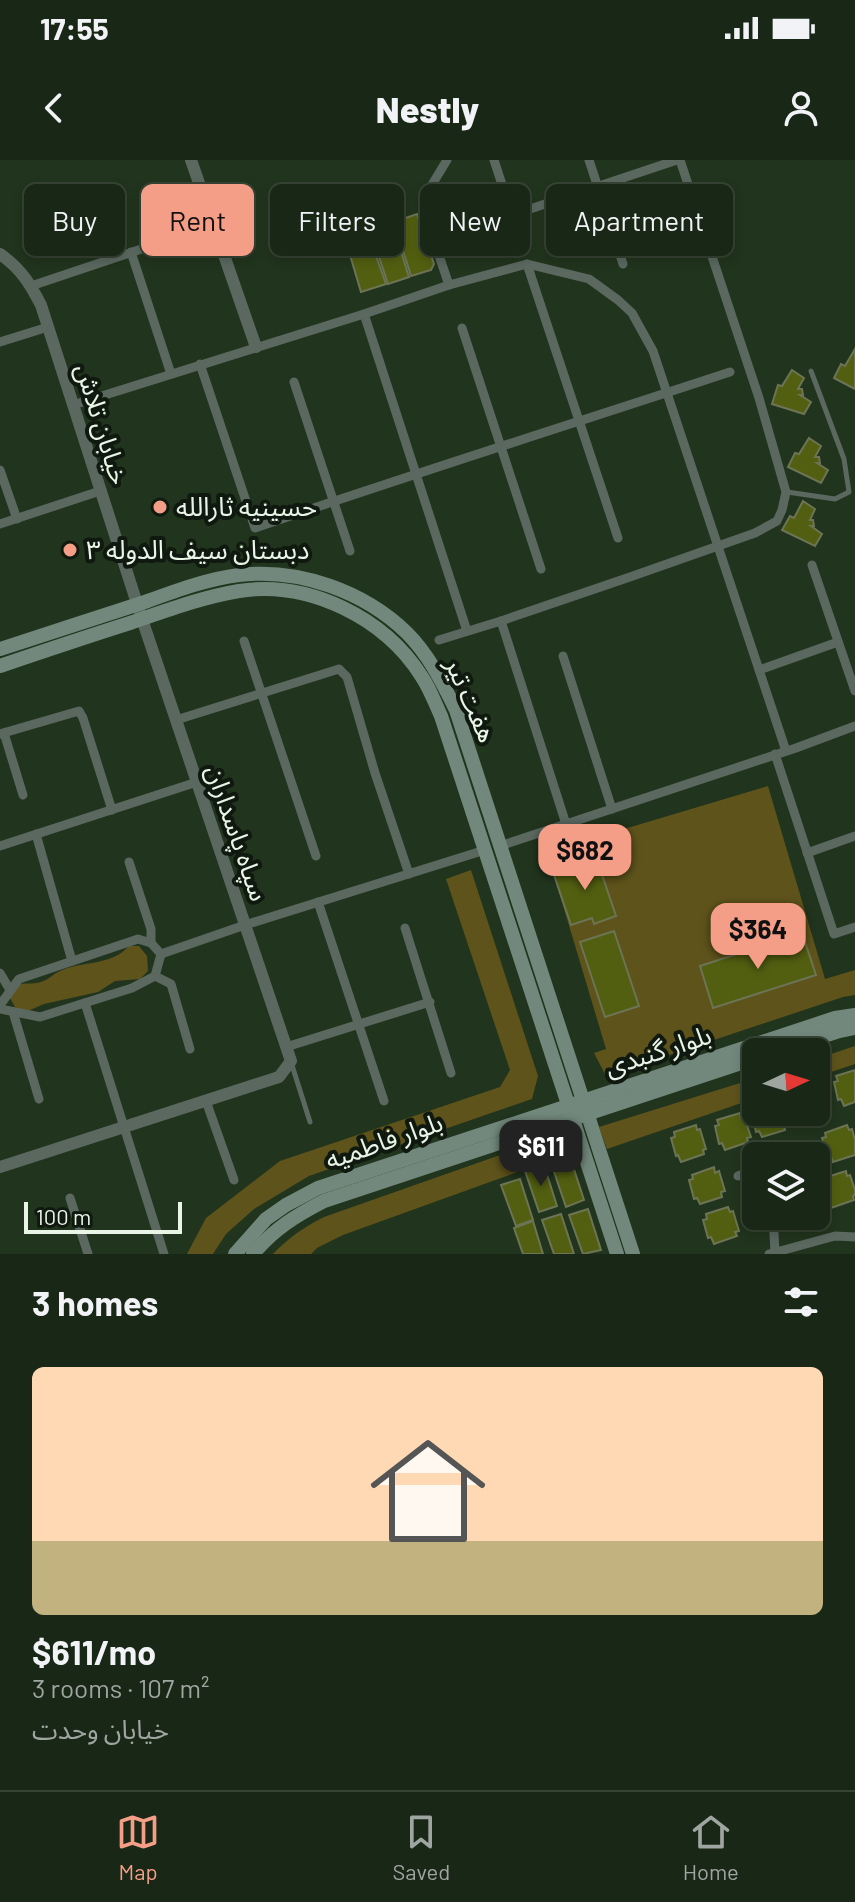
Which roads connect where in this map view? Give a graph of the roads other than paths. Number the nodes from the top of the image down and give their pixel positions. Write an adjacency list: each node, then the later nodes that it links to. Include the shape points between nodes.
1 (191, 160): 6 (street)
2 (447, 160): 17 (street, via 430,188 425,214)
3 (494, 160): 9 (street, via 512,215)
4 (589, 160): 7 (street)
5 (679, 160): 8 (street); 36 (street)
6 (199, 184)
7 (597, 184)
8 (604, 184)
9 (546, 204)
10 (141, 249): 11 (street)
11 (131, 252): 18 (street); 27 (street)
12 (0, 254): 18 (street, خیابان تلاش)
13 (224, 256): 23 (street)
14 (620, 256): 16 (street)
15 (527, 264): 17 (street); 29 (street, via 589,279 618,300 640,325); 31 (street)
16 (623, 264)
17 (449, 285): 19 (street)
18 (31, 286): 20 (street, خیابان تلاش)
19 (364, 314): 23 (street); 34 (street)
20 (48, 327): 22 (street); 30 (street, خیابان تلاش)
21 (462, 328): 32 (street)
22 (0, 342)
23 (256, 347): 24 (street)
24 (200, 364): 27 (street); 37 (street, via 255,528)
25 (811, 371): 36 (lane, via 844,459 849,492 835,499)
26 (730, 372): 29 (street)
27 (171, 374): 30 (street)
28 (294, 382): 37 (street)
29 (667, 393): 31 (street); 41 (street)
30 (73, 405): 35 (street, خیابان تلاش)
31 (579, 422): 32 (street); 40 (street)
32 (501, 445): 34 (street); 44 (street)
33 (0, 470): 38 (street)
34 (416, 474): 37 (street); 47 (street)
35 (100, 491): 38 (street); 45 (street, خیابان تلاش)
36 (786, 492): 41 (street, via 777,521)
37 (334, 501): 42 (street)
38 (17, 519): 39 (street)
39 (0, 524)
40 (618, 538)
41 (718, 546): 46 (street); 54 (street)
42 (350, 551)
43 (812, 565): 50 (street)
44 (541, 569)
45 (140, 611): 51 (main road, هفت تیر); 53 (main road, هفت تیر); 57 (street, سپاه پاسداران); 70 (main road, هفت تیر, via 241,590 283,590 325,600 363,618 396,644 422,677)
46 (501, 621): 47 (street); 66 (street)
47 (467, 631): 48 (street)
48 (439, 640)
49 (244, 641): 56 (street)
50 (838, 642): 54 (street); 55 (street)
51 (0, 649)
52 (563, 656): 64 (street)
53 (0, 666)
54 (759, 670): 60 (street)
55 (855, 691)
56 (261, 693): 57 (street); 72 (street); 74 (street, via 339,669 347,677)
57 (176, 720): 62 (street, سپاه پاسداران)
58 (855, 726): 60 (street)
59 (2, 734): 63 (street); 65 (street, via 79,711)
60 (786, 751): 61 (street)
61 (775, 754): 64 (street); 71 (street)
62 (197, 782): 65 (street); 76 (street, سپاه پاسداران)
63 (23, 795)
64 (612, 809): 66 (street)
65 (112, 810): 67 (street)
66 (566, 824): 70 (street)
67 (36, 834): 69 (street); 81 (street)
68 (855, 836): 71 (street)
69 (0, 846)
70 (493, 848): 74 (street); 101 (main road, هفت تیر)
71 (807, 853): 77 (street, via 834,934)
72 (316, 856)
73 (129, 862): 79 (street)
74 (409, 874): 75 (street)
75 (318, 902): 76 (street); 90 (street)
76 (245, 925): 80 (street); 93 (street, سپاه پاسداران)
77 (855, 927)
78 (405, 928): 85 (street)
79 (151, 943): 80 (street); 81 (street, via 138,939)
80 (161, 954): 83 (street)
81 (72, 961): 84 (street, via 19,979)
82 (0, 973): 84 (street)
83 (155, 976): 86 (street); 94 (street, via 171,984)
84 (10, 990): 87 (street)
85 (430, 1002): 90 (street); 97 (street)
86 (85, 1003): 88 (street, via 40,1017); 103 (street)
87 (0, 1007): 88 (street)
88 (13, 1012): 98 (street)
89 (855, 1015): 101 (main road, بلوار گنبدی)
90 (359, 1024): 93 (street); 100 (street)
91 (855, 1028): 92 (main road)
92 (818, 1038)
93 (286, 1047): 95 (street, سپاه پاسداران)
94 (190, 1049)
95 (291, 1061): 99 (street, via 279,1077); 102 (lane)
96 (742, 1062): 101 (main road, بلوار گنبدی)
97 (451, 1073)
98 (39, 1099)
99 (206, 1101): 103 (street); 107 (street)
100 (384, 1101)
101 (578, 1109): 114 (main road, بلوار فاطمیه, via 318,1188 266,1219); 115 (main road, بلوار فاطمیه, via 324,1201 294,1216); 116 (main road); 117 (main road)
102 (310, 1122)
103 (124, 1127): 104 (street); 113 (street)
104 (0, 1167)
105 (742, 1174): 106 (street)
106 (738, 1176)
107 (234, 1180)
108 (70, 1198): 112 (street)
109 (773, 1230): 111 (street)
110 (855, 1237): 111 (street, via 835,1236)
111 (772, 1253)
112 (88, 1254)
113 (164, 1254)
114 (235, 1254)
115 (253, 1254)
116 (617, 1254)
117 (633, 1254)

